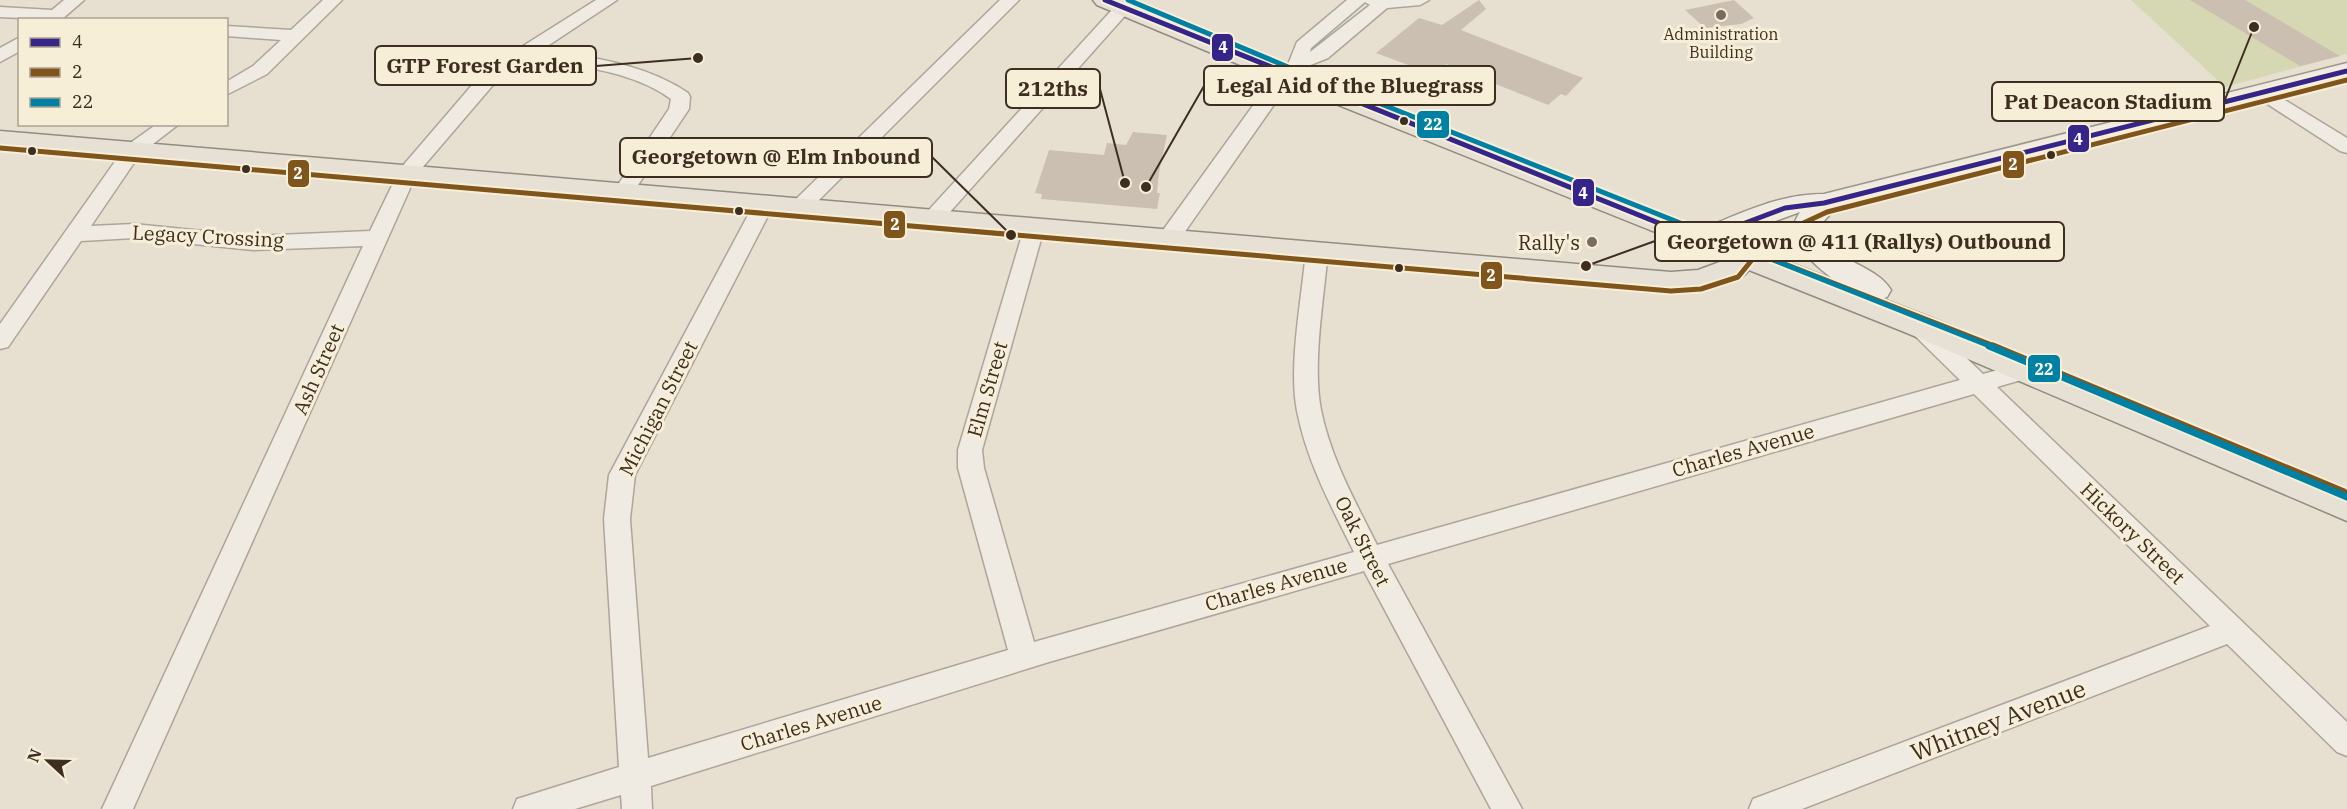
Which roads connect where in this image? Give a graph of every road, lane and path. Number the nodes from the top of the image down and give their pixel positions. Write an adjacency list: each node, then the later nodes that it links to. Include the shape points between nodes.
1 (75, 0): 10 (street)
2 (333, 0): 12 (street)
3 (608, 0): 14 (street, Ash Street)
4 (1010, 0): 28 (street)
5 (1358, 0): 16 (street, via 1303,46)
6 (1420, 0): 8 (street, via 1403,4)
7 (1124, 2): 16 (main road); 29 (street)
8 (1377, 2): 16 (street, via 1322,54)
9 (0, 12): 10 (street)
10 (52, 17)
11 (228, 31): 12 (street)
12 (297, 36): 18 (street, via 260,70)
13 (18, 44): 15 (street)
14 (525, 51): 24 (street, Ash Street, via 492,74); 25 (street, via 639,75 681,97 679,109)
15 (0, 57)
16 (1291, 69): 31 (main road); 34 (street); 36 (main road)
17 (2347, 70): 19 (main road)
18 (228, 89)
19 (2262, 92): 22 (street); 26 (main road)
20 (167, 126): 23 (street)
21 (0, 139): 23 (main road)
22 (2347, 147)
23 (133, 150): 24 (main road); 32 (street)
24 (407, 173): 25 (main road); 33 (street, Ash Street)
25 (623, 192): 27 (main road)
26 (1824, 203): 31 (main road, via 1778,208); 36 (main road, via 1793,218); 37 (main road, via 1810,218 1807,228 1813,245 1823,256)
27 (764, 204): 28 (main road); 48 (street, Michigan Street, via 622,475 618,519)
28 (800, 207): 29 (main road)
29 (934, 217): 30 (main road)
30 (1035, 225): 34 (main road); 46 (street, Elm Street, via 970,450 971,468)
31 (1724, 231): 36 (main road)
32 (74, 234): 33 (street, Legacy Crossing, via 134,231 253,243); 39 (street)
33 (378, 237): 49 (street, Ash Street)
34 (1168, 238): 35 (main road)
35 (1317, 250): 36 (main road, via 1671,282 1710,278 1734,269); 44 (street, Oak Street, via 1306,380 1310,410 1324,465)
36 (1749, 250): 37 (main road); 38 (main road)
37 (1876, 290): 42 (main road)
38 (1917, 325): 40 (main road); 41 (street, Hickory Street)
39 (0, 341)
40 (2027, 370): 41 (street, Charles Avenue); 43 (main road)
41 (1980, 384): 44 (street, Charles Avenue); 45 (street, Hickory Street)
42 (2347, 484)
43 (2347, 507)
44 (1370, 557): 46 (street, Charles Avenue); 52 (street, Oak Street)
45 (2232, 630): 47 (street, Hickory Street); 53 (street, Whitney Avenue)
46 (1024, 657): 48 (street, Charles Avenue)
47 (2347, 742)
48 (636, 777): 50 (street, Charles Avenue); 51 (street, Michigan Street)
49 (117, 809)
50 (528, 809)
51 (637, 809)
52 (1507, 809)
53 (1764, 809)

